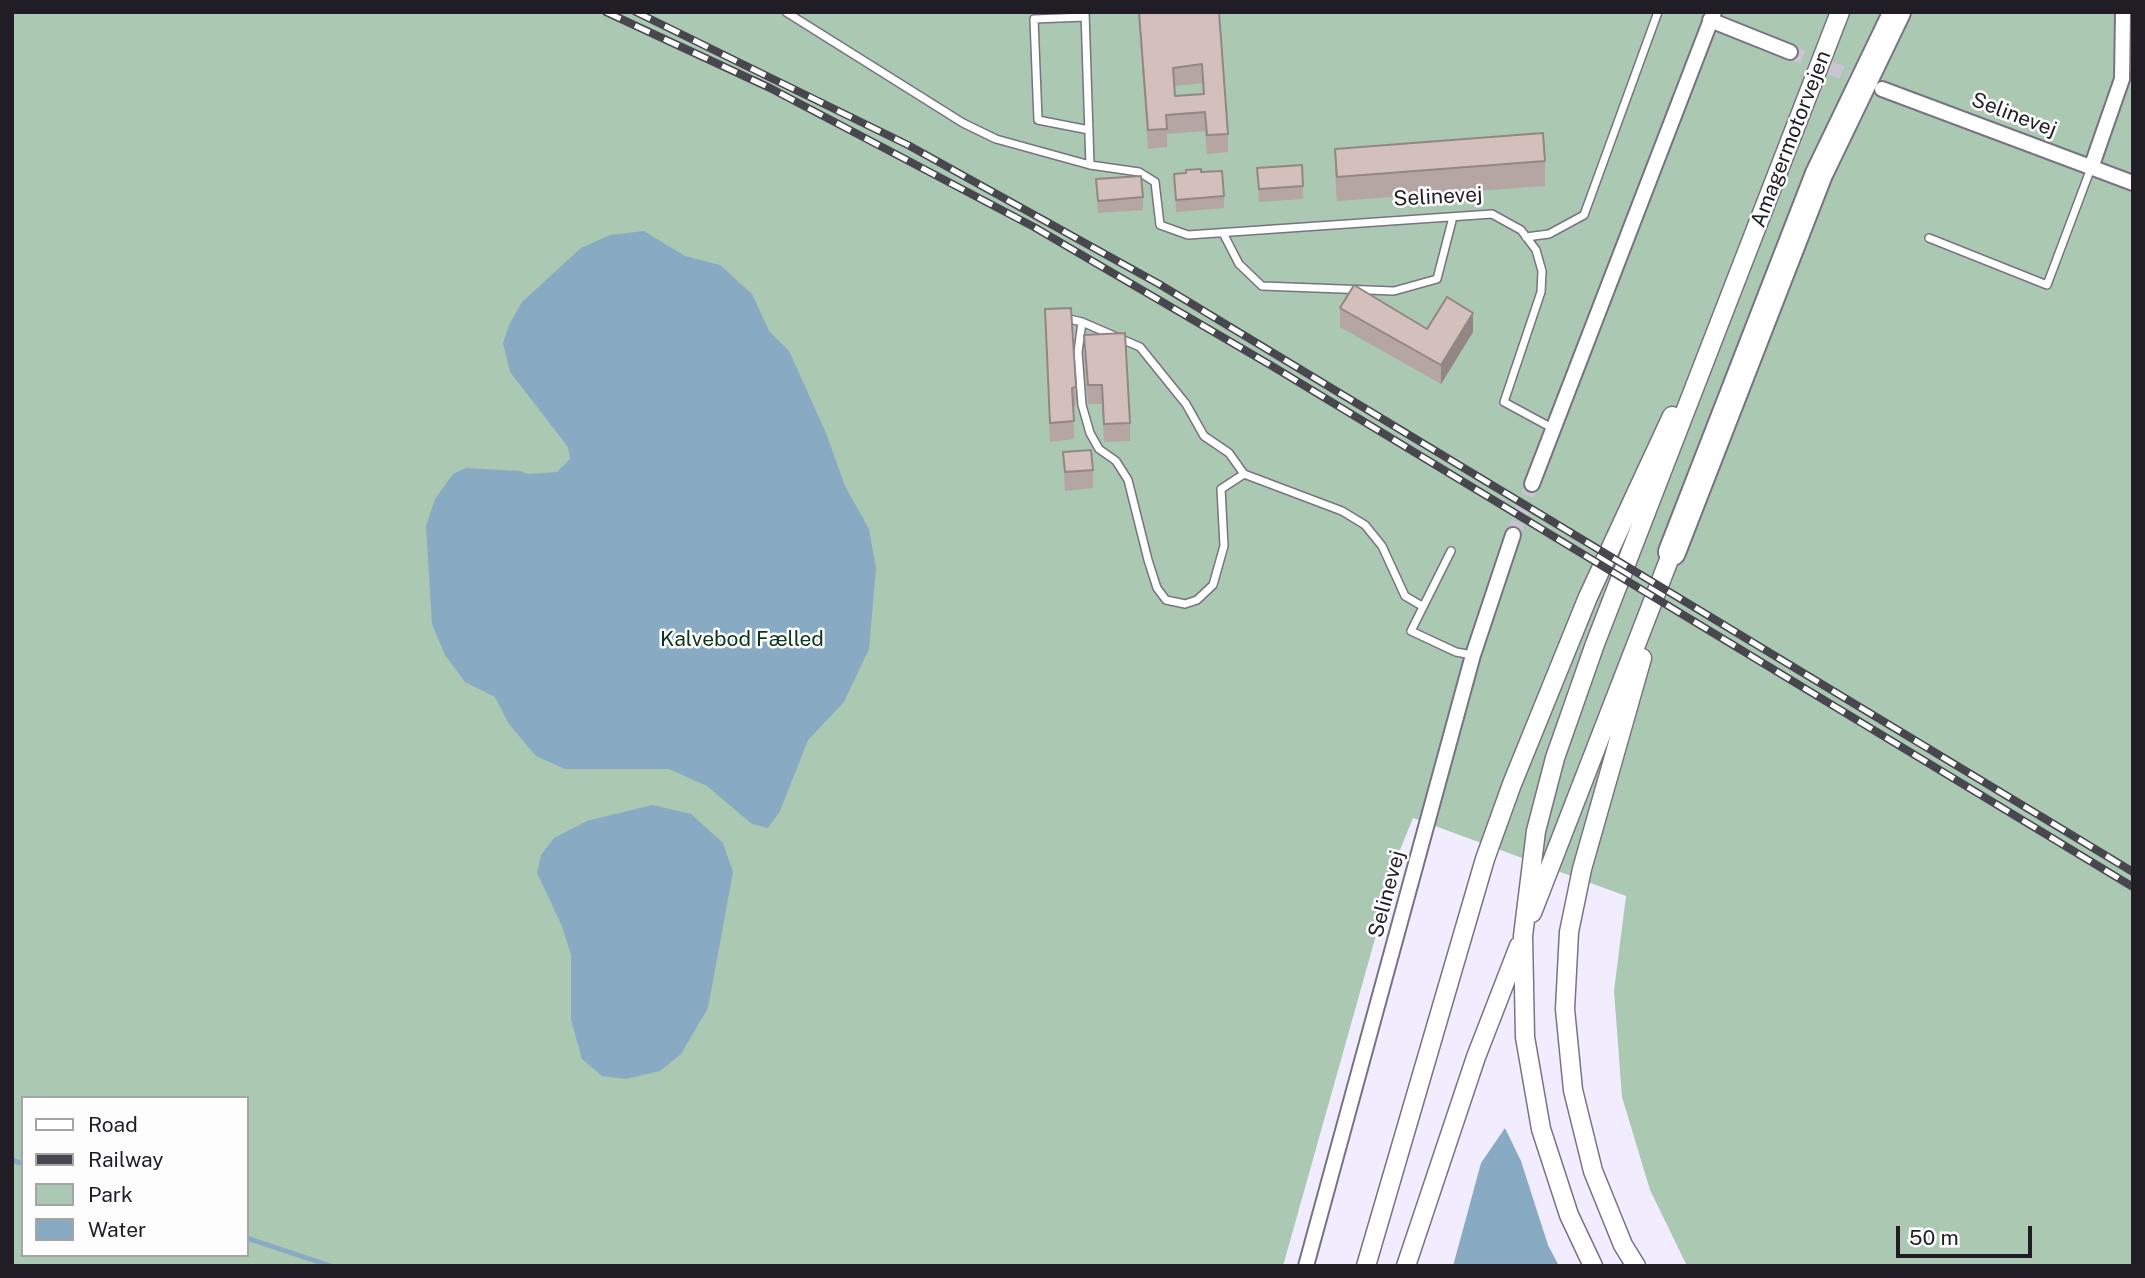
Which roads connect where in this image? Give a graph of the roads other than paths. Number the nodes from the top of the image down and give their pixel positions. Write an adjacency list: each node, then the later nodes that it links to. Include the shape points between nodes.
1 (786, 12): 14 (lane, via 963,123 996,139)
2 (1658, 12): 20 (lane, via 1584,215 1549,234)
3 (1840, 12): 22 (street, Amagermotorvejen)
4 (1881, 12): 16 (highway, Amagermotorvejen)
5 (1897, 12): 16 (highway)
6 (2123, 12): 11 (street)
7 (1085, 15): 13 (lane); 13 (lane, via 1034,19 1038,120)
8 (1712, 16): 9 (street); 25 (street)
9 (1790, 52)
10 (2133, 63): 11 (street)
11 (2122, 79): 15 (street)
12 (1882, 89): 15 (street, Selinevej)
13 (1089, 130): 14 (lane)
14 (1090, 165): 19 (lane, Selinevej, via 1139,172 1155,182 1160,225 1188,235)
15 (2091, 168): 17 (street, Selinevej); 21 (lane, via 2047,285)
16 (1819, 174): 30 (highway)
17 (2133, 183)
18 (1453, 217): 19 (lane, Selinevej); 19 (lane, via 1437,279 1394,291 1262,286 1239,264); 20 (lane, Selinevej, via 1492,214)
19 (1223, 233)
20 (1526, 237): 25 (lane, Selinevej, via 1536,250 1542,271 1541,292 1504,401)
21 (1929, 238)
22 (1742, 267): 33 (street, via 1567,720 1536,831); 35 (street, via 1588,597 1517,771 1485,859)
23 (1060, 318): 24 (lane)
24 (1082, 322): 26 (lane, via 1140,347 1186,404 1204,436 1229,453); 26 (lane, via 1078,352 1090,433 1128,480 1148,561 1166,600 1185,604 1213,585 1224,546 1221,489)
25 (1552, 428): 27 (street)
26 (1244, 474): 31 (lane, via 1342,511 1364,525 1382,546 1405,596)
27 (1532, 484)
28 (1514, 535): 32 (street, Selinevej)
29 (1451, 551): 31 (lane)
30 (1672, 552): 33 (street); 38 (street, via 1582,869 1569,932 1565,1009 1573,1090 1593,1171)
31 (1422, 606): 32 (lane, via 1411,631)
32 (1473, 655): 34 (street, Selinevej)
33 (1523, 936): 36 (street, via 1476,1056); 37 (street, via 1525,1037 1541,1129 1569,1215)
34 (1306, 1266)
35 (1366, 1266)
36 (1406, 1266)
37 (1593, 1266)
38 (1636, 1266)

